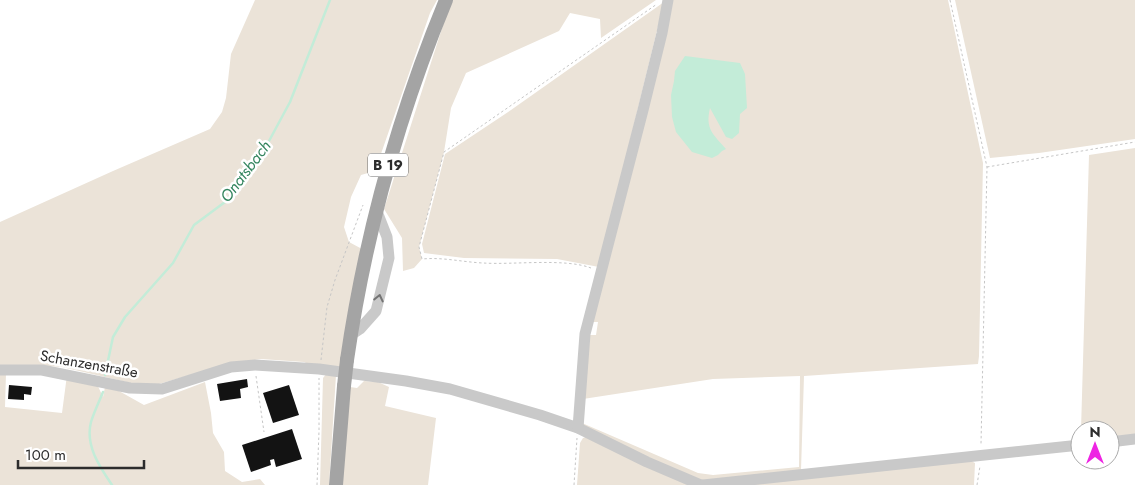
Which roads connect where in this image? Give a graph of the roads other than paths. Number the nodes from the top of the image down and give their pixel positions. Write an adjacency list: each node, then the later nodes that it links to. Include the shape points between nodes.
1 (446, 0): 3 (main road, B 19, via 409,96)
2 (668, 0): 6 (street, via 584,334)
3 (376, 209): 4 (main road, B 19); 4 (street, one-way to 3, via 376,312 389,258 387,236)
4 (351, 335): 10 (main road, B 19, bridge)
5 (0, 370): 6 (street, Schanzenstraße, via 42,370 130,388 162,389 231,367 255,365 319,369 406,380 450,390)
6 (578, 428): 11 (street, Schanzenstraße, via 654,466)
7 (1135, 439): 8 (street)
8 (1120, 441)
9 (1070, 446): 11 (street)
10 (336, 485)
11 (702, 485)

